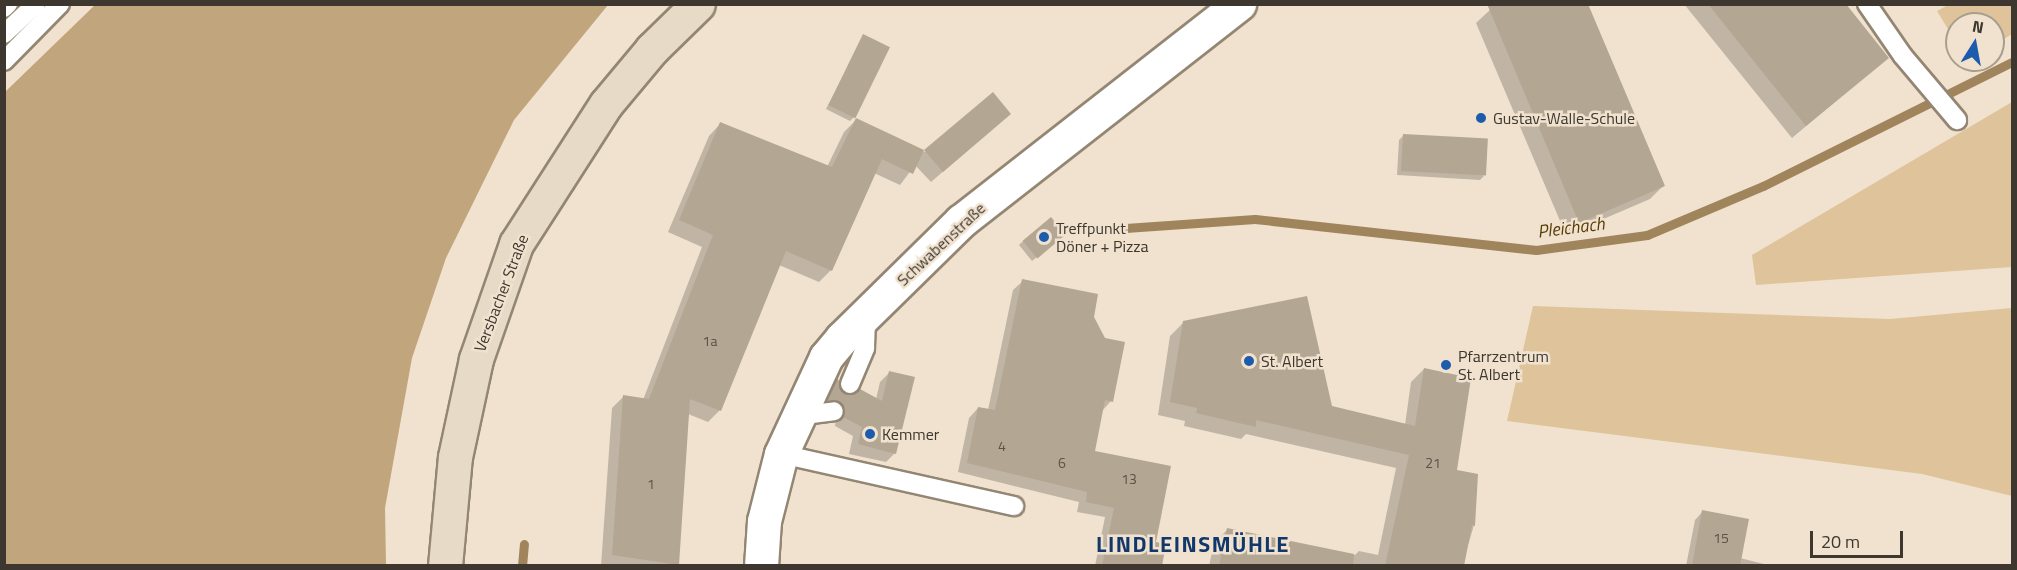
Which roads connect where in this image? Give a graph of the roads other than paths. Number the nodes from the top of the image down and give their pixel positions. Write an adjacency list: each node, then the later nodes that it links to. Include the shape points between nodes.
1 (8, 4): 7 (lane)
2 (36, 4): 8 (lane)
3 (60, 4): 9 (lane)
4 (698, 4): 17 (main road, Versbacher Straße, via 652,49 606,104 516,244 476,359 455,457)
5 (1239, 4): 11 (street, Schwabenstraße, via 961,221)
6 (1867, 4): 10 (lane, via 1903,56)
7 (4, 8)
8 (4, 34)
9 (4, 61)
10 (1952, 113)
11 (866, 315): 12 (lane, via 865,348); 14 (street, Schwabenstraße, via 826,357)
12 (850, 384)
13 (834, 411): 14 (lane)
14 (796, 416): 15 (street, Schwabenstraße)
15 (781, 454): 16 (lane); 18 (street, Schwabenstraße, via 764,521)
16 (1014, 506)
17 (445, 566)
18 (761, 566)

